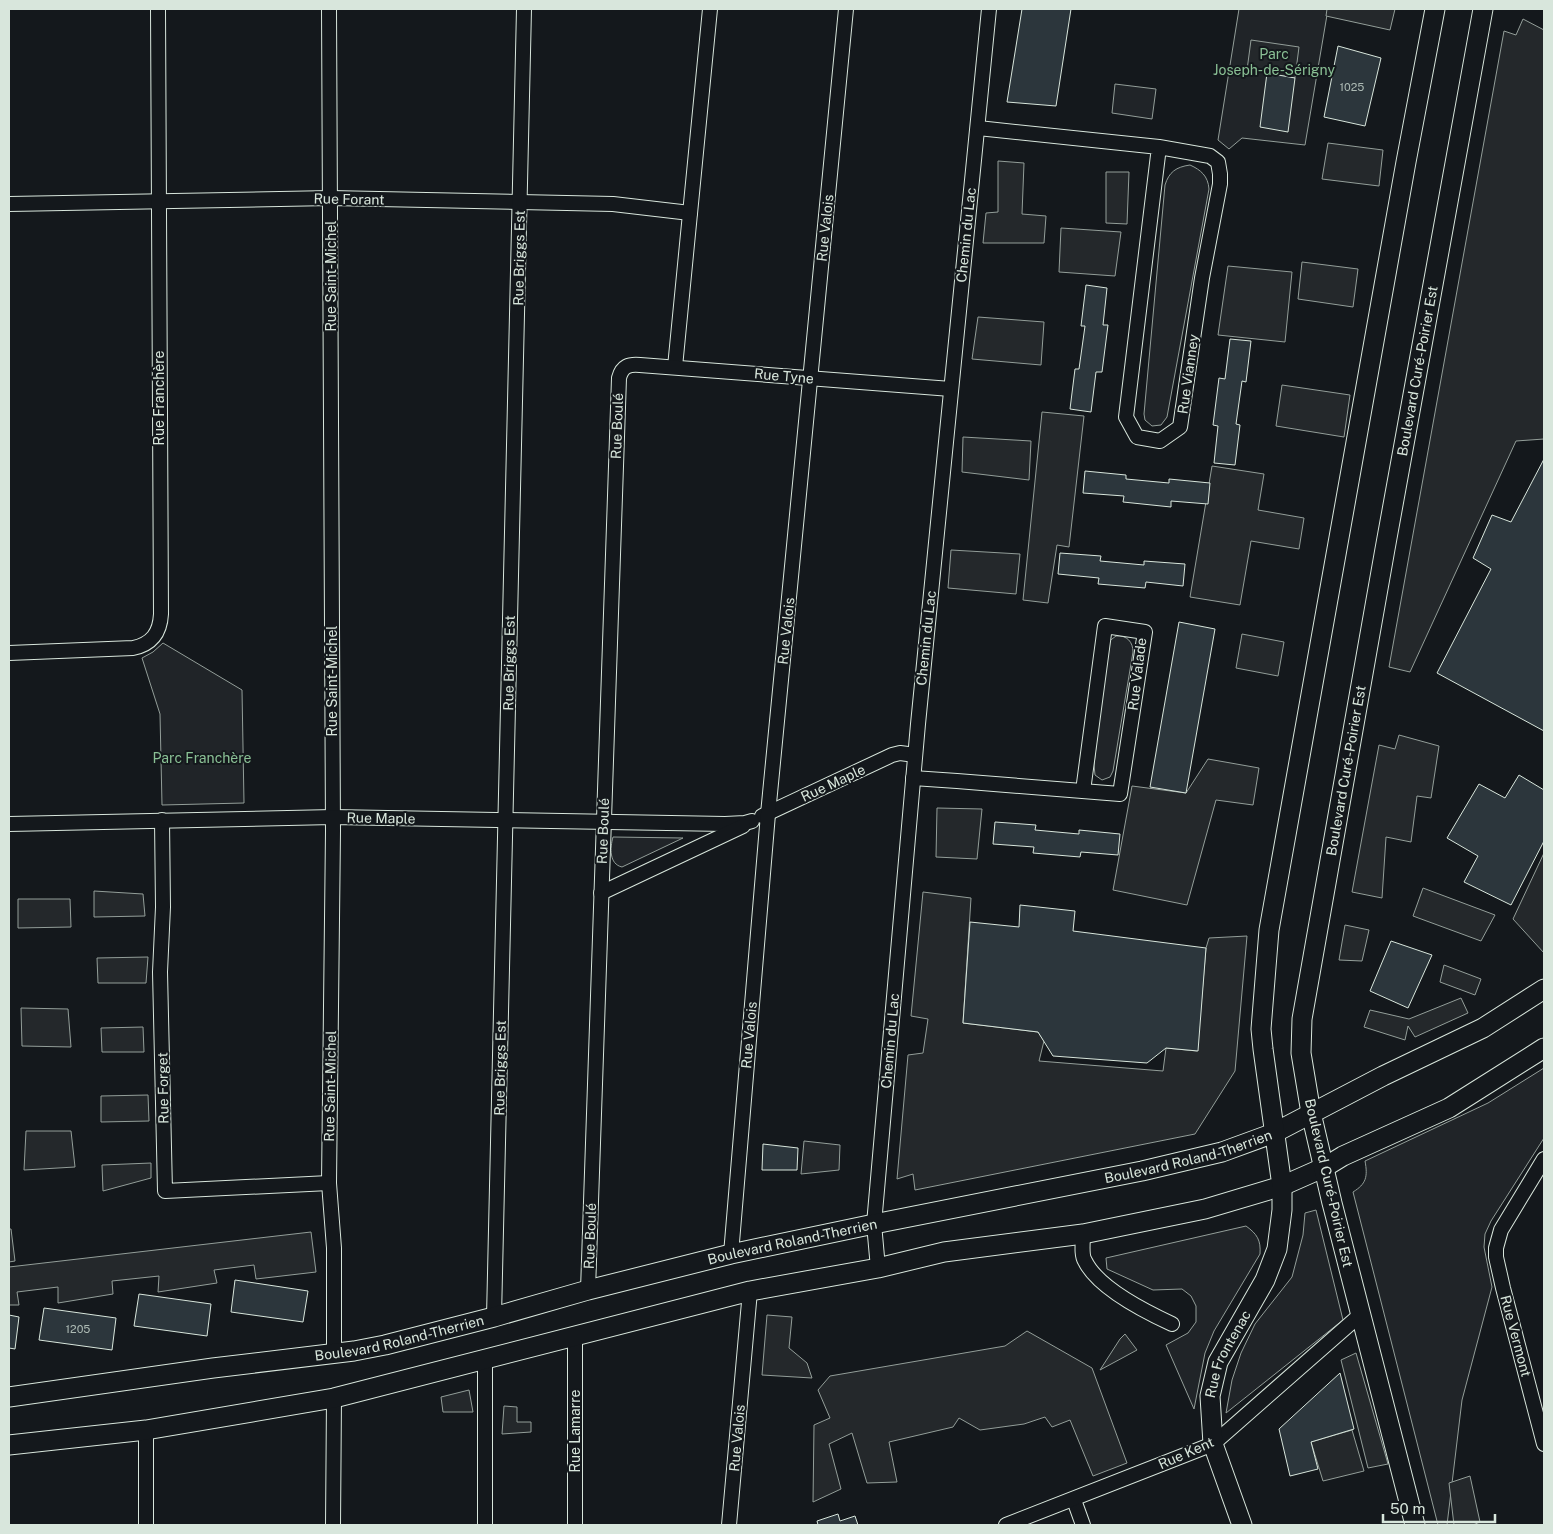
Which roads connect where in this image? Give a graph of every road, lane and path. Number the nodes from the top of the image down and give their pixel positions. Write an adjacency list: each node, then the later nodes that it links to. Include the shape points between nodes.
1 (158, 9): 12 (street, Rue Franchère)
2 (329, 9): 11 (street, Rue Saint-Michel)
3 (524, 9): 13 (street, Rue Briggs Est)
4 (710, 9): 15 (street)
5 (846, 9): 18 (street, Rue Valois)
6 (989, 9): 9 (street, Chemin du Lac)
7 (1435, 9): 35 (main road, via 1269,930 1261,1029)
8 (1483, 9): 34 (main road, Boulevard Curé-Poirier Est, via 1302,1020 1301,1053)
9 (978, 128): 10 (street, Rue Vianney); 19 (street, Chemin du Lac)
10 (1159, 147): 10 (street, Rue Vianney, via 1210,156 1218,162 1220,174 1180,427 1160,441 1137,437 1126,417)
11 (330, 198): 12 (street, Rue Forant); 13 (street, Rue Forant); 25 (street, Rue Saint-Michel)
12 (159, 200): 14 (street, Rue Forant); 20 (street, Rue Franchère, via 159,627 154,638 133,648)
13 (520, 201): 15 (street, Rue Forant, via 628,205); 27 (street, Rue Briggs Est)
14 (9, 204)
15 (690, 213): 16 (street)
16 (675, 367): 17 (street, Rue Tyne, via 632,364); 18 (street, Rue Tyne)
17 (620, 372): 28 (street, Rue Boulé)
18 (810, 378): 19 (street, Rue Tyne); 24 (street, Rue Valois)
19 (951, 389): 21 (street, Chemin du Lac)
20 (9, 653)
21 (915, 755): 22 (street, Chemin du Lac); 24 (street, Rue Maple, via 892,755)
22 (913, 778): 23 (street, Rue Valade); 40 (street, Chemin du Lac)
23 (1083, 791): 23 (street, Rue Valade, via 1120,794 1145,632 1105,626)
24 (768, 814): 29 (street, Rue Maple); 42 (street, Rue Valois)
25 (333, 817): 26 (street, Rue Maple); 27 (street, Rue Maple); 38 (street, Rue Saint-Michel)
26 (162, 820): 30 (street, Rue Maple); 38 (street, Rue Forget, via 160,972 165,1191)
27 (506, 820): 28 (street, Rue Maple); 47 (street, Rue Briggs Est)
28 (603, 821): 29 (street, Rue Maple, via 737,824); 31 (street, Rue Boulé)
29 (752, 821): 31 (street, Rue Maple)
30 (9, 824)
31 (601, 893): 44 (street, Rue Boulé)
32 (1544, 989): 34 (main road, Boulevard Roland-Therrien, via 1483,1028)
33 (1544, 1048): 37 (main road, via 1450,1108)
34 (1311, 1113): 35 (main road, Boulevard Roland-Therrien); 37 (main road, Boulevard Curé-Poirier Est)
35 (1274, 1133): 39 (main road); 40 (main road, Boulevard Roland-Therrien, via 1222,1152 1142,1172)
36 (1544, 1160): 56 (street, Rue Vermont, via 1501,1230 1496,1248)
37 (1325, 1167): 39 (main road); 46 (main road, Boulevard Curé-Poirier Est)
38 (330, 1183): 50 (street, Rue Saint-Michel)
39 (1282, 1186): 41 (main road, via 1205,1209); 55 (main road, Rue Frontenac, via 1277,1250 1265,1280 1218,1362 1210,1396)
40 (874, 1224): 42 (main road, Boulevard Roland-Therrien); 43 (street, Chemin du Lac)
41 (1083, 1234): 43 (main road, via 944,1252); 48 (street, via 1084,1260 1096,1276 1146,1312)
42 (731, 1254): 44 (main road, Boulevard Roland-Therrien)
43 (878, 1268): 45 (main road)
44 (588, 1290): 47 (main road, Boulevard Roland-Therrien)
45 (750, 1291): 49 (main road); 63 (street, Rue Valois)
46 (1360, 1315): 55 (street, Rue Kent); 67 (main road, Boulevard Curé-Poirier Est)
47 (494, 1317): 50 (main road, Boulevard Roland-Therrien, via 385,1345)
48 (1172, 1324)
49 (575, 1336): 51 (main road); 62 (street, Rue Lamarre)
50 (334, 1353): 52 (main road, Boulevard Roland-Therrien)
51 (485, 1360): 53 (main road); 61 (street)
52 (9, 1397)
53 (334, 1398): 54 (main road); 60 (street)
54 (146, 1430): 57 (main road); 59 (street)
55 (1213, 1444): 58 (street, Rue Kent); 66 (main road, Rue Frontenac)
56 (1544, 1444)
57 (9, 1445)
58 (1074, 1500): 64 (street, Rue Kent); 65 (street)
59 (146, 1525)
60 (333, 1525)
61 (485, 1525)
62 (575, 1525)
63 (729, 1525)
64 (1006, 1525)
65 (1083, 1525)
66 (1242, 1525)
67 (1415, 1525)

